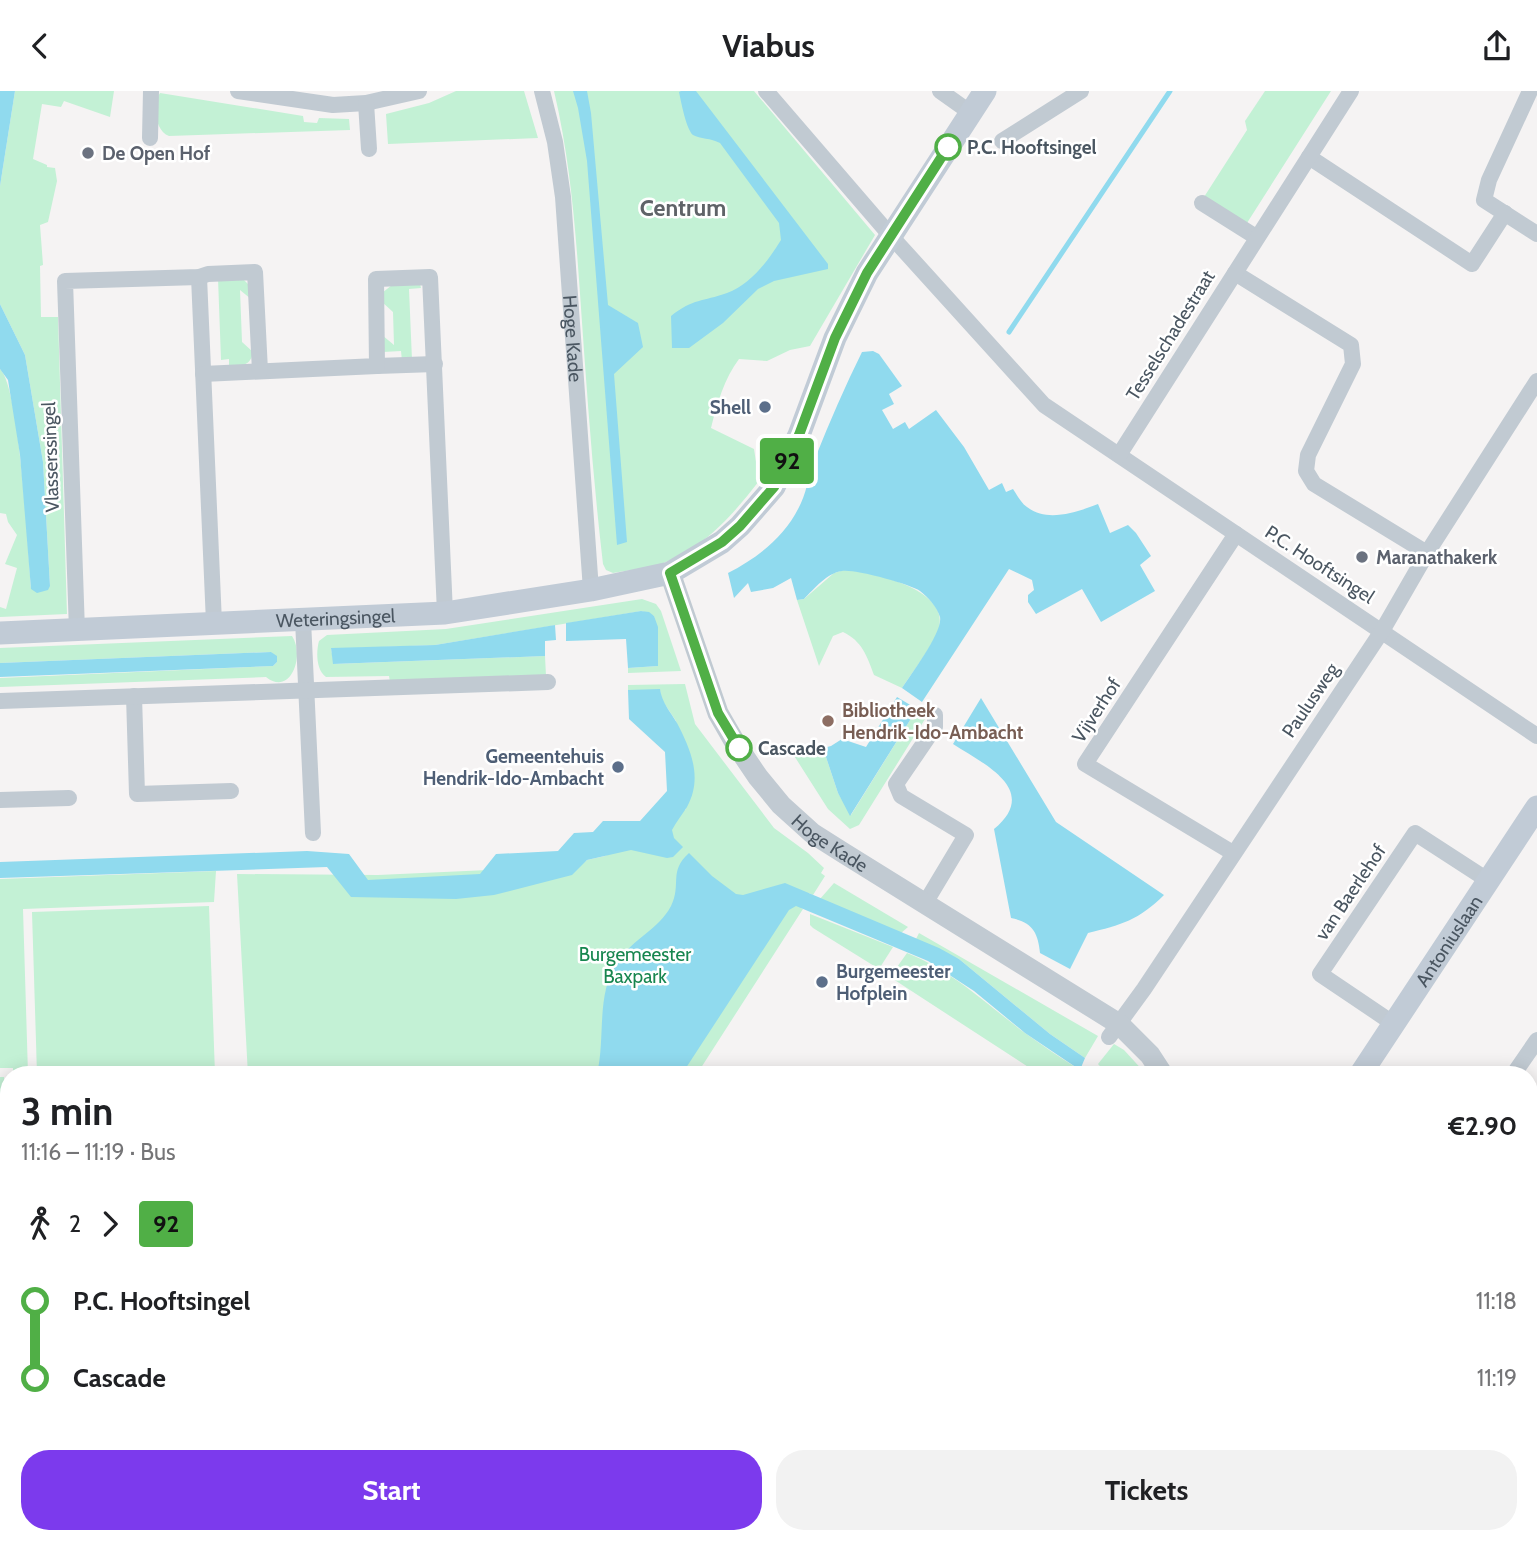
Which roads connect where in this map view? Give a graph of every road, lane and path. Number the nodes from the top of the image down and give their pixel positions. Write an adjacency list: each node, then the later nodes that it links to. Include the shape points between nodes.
1 (151, 91): 14 (street)
2 (238, 91): 11 (street)
3 (419, 91): 12 (street)
4 (542, 91): 34 (street, Hoge Kade, via 563,197)
5 (766, 91): 21 (street, P.C. Hooftsingel)
6 (940, 91): 13 (street)
7 (985, 91): 13 (main road, Weteringsingel)
8 (1081, 91): 15 (street)
9 (1351, 91): 17 (street, Tesselschadestraat)
10 (1531, 91): 19 (street, via 1484,200)
11 (302, 96): 12 (street, via 333,105)
12 (366, 103): 16 (street)
13 (971, 113): 21 (main road, Weteringsingel)
14 (150, 138)
15 (1002, 141)
16 (369, 149)
17 (1308, 157): 19 (street, via 1472,264); 22 (street, Tesselschadestraat)
18 (1202, 203): 22 (street)
19 (1505, 213): 20 (street)
20 (1537, 234)
21 (890, 235): 30 (street, P.C. Hooftsingel, via 1044,405); 33 (main road, Weteringsingel, via 835,338 774,487 722,542)
22 (1256, 237): 23 (street, Tesselschadestraat)
23 (1235, 272): 30 (street, Tesselschadestraat); 32 (street, via 1351,345 1353,365 1308,455 1307,471 1314,484)
24 (199, 277): 27 (street, via 255,272); 28 (street); 38 (street, Vlasserssingel, via 65,281)
25 (435, 364): 26 (street); 26 (street, via 430,277 376,279); 35 (street)
26 (377, 366): 27 (street)
27 (260, 371): 28 (street)
28 (203, 374): 37 (street)
29 (1537, 381): 32 (street, Paulusweg)
30 (1119, 455): 31 (street, P.C. Hooftsingel)
31 (1236, 534): 39 (street, P.C. Hooftsingel); 52 (street, Vijverhof, via 1085,764)
32 (1426, 553): 39 (street, Paulusweg)
33 (670, 573): 34 (main road, Weteringsingel); 54 (street, Hoge Kade, via 718,713 758,777 812,833)
34 (591, 590): 35 (main road, Weteringsingel)
35 (445, 613): 36 (main road, Weteringsingel)
36 (303, 620): 37 (main road, Weteringsingel); 42 (street)
37 (214, 623): 38 (main road, Weteringsingel)
38 (77, 631): 40 (main road, Weteringsingel)
39 (1382, 631): 46 (street, P.C. Hooftsingel); 52 (street, Paulusweg)
40 (0, 633)
41 (548, 682): 42 (street)
42 (306, 689): 43 (street); 51 (street)
43 (134, 696): 44 (street); 47 (street, via 137,794)
44 (0, 701)
45 (935, 715): 54 (street, via 935,727 896,784 901,796 966,835)
46 (1537, 736)
47 (231, 791)
48 (69, 798): 49 (street)
49 (0, 800)
50 (1537, 807): 53 (main road, Antoniuslaan)
51 (313, 833)
52 (1233, 853): 56 (street, Paulusweg)
53 (1489, 881): 55 (main road, Antoniuslaan); 55 (street, van Baerlehof, via 1415,833 1320,974)
54 (924, 905): 56 (street, Hoge Kade)
55 (1394, 1024): 59 (main road, Antoniuslaan)
56 (1114, 1031): 58 (street, Hoge Kade, via 1150,1055)
57 (1537, 1040): 60 (street)
58 (1157, 1066)
59 (1366, 1066)
60 (1519, 1066)

